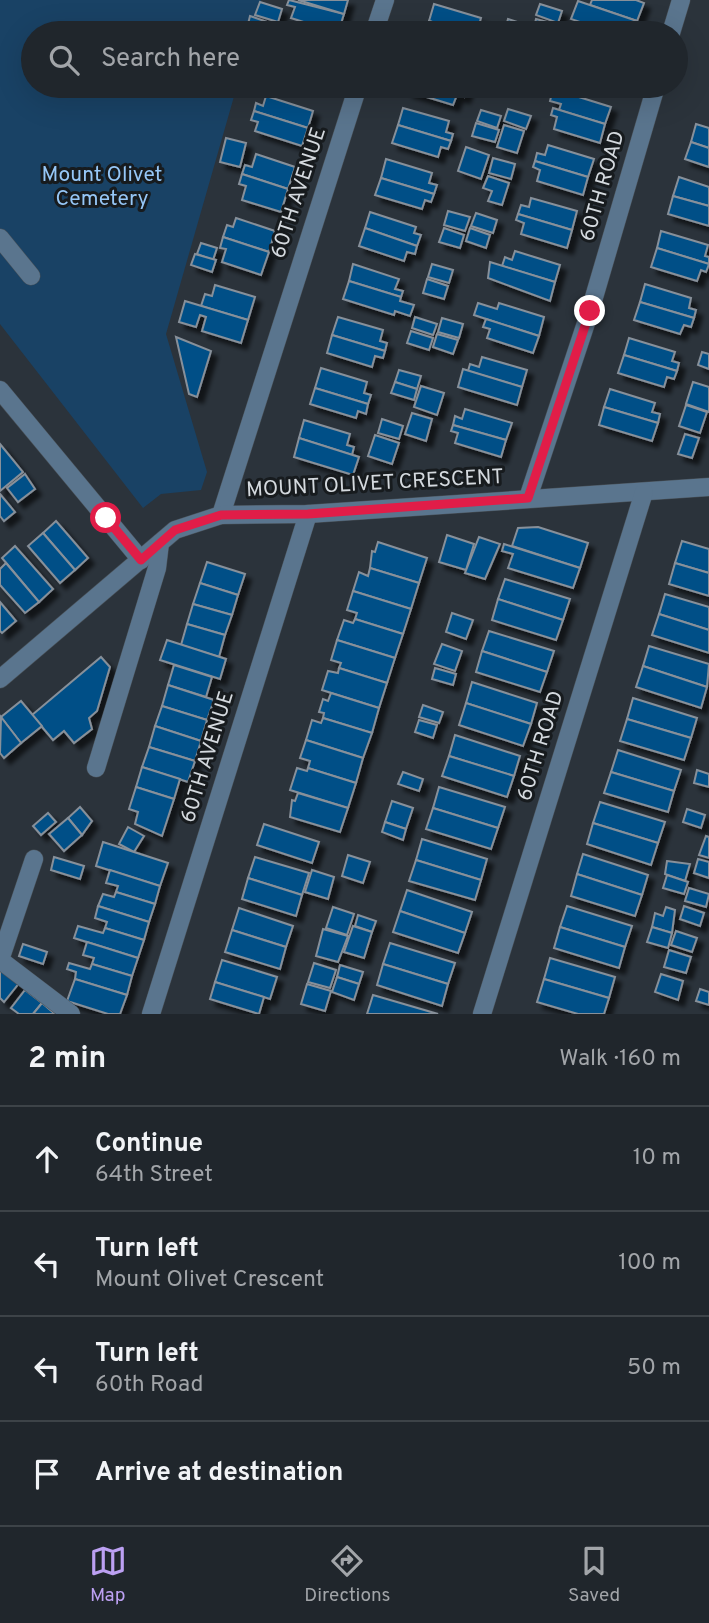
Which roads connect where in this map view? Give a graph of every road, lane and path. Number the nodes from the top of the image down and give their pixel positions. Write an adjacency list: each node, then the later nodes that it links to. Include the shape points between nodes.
1 (385, 0): 3 (street)
2 (681, 0): 4 (street)
3 (378, 21)
4 (675, 21)
5 (354, 98): 14 (street, 60TH AVENUE)
6 (652, 98): 12 (street, 60TH ROAD, via 590,311)
7 (0, 239): 8 (street)
8 (31, 276)
9 (0, 390): 16 (street)
10 (709, 487): 11 (street, MOUNT OLIVET CRESCENT)
11 (644, 492): 12 (street, MOUNT OLIVET CRESCENT); 22 (street, 60TH ROAD)
12 (528, 498): 13 (street, MOUNT OLIVET CRESCENT)
13 (308, 514): 14 (street, MOUNT OLIVET CRESCENT); 21 (street, 60TH AVENUE)
14 (221, 515): 15 (street, MOUNT OLIVET CRESCENT, via 175,530)
15 (160, 543): 16 (street, MOUNT OLIVET CRESCENT); 18 (street)
16 (141, 560): 17 (street, MOUNT OLIVET CRESCENT)
17 (0, 679)
18 (96, 768)
19 (34, 859): 20 (street, via 0,960)
20 (71, 1014)
21 (151, 1014)
22 (482, 1014)

